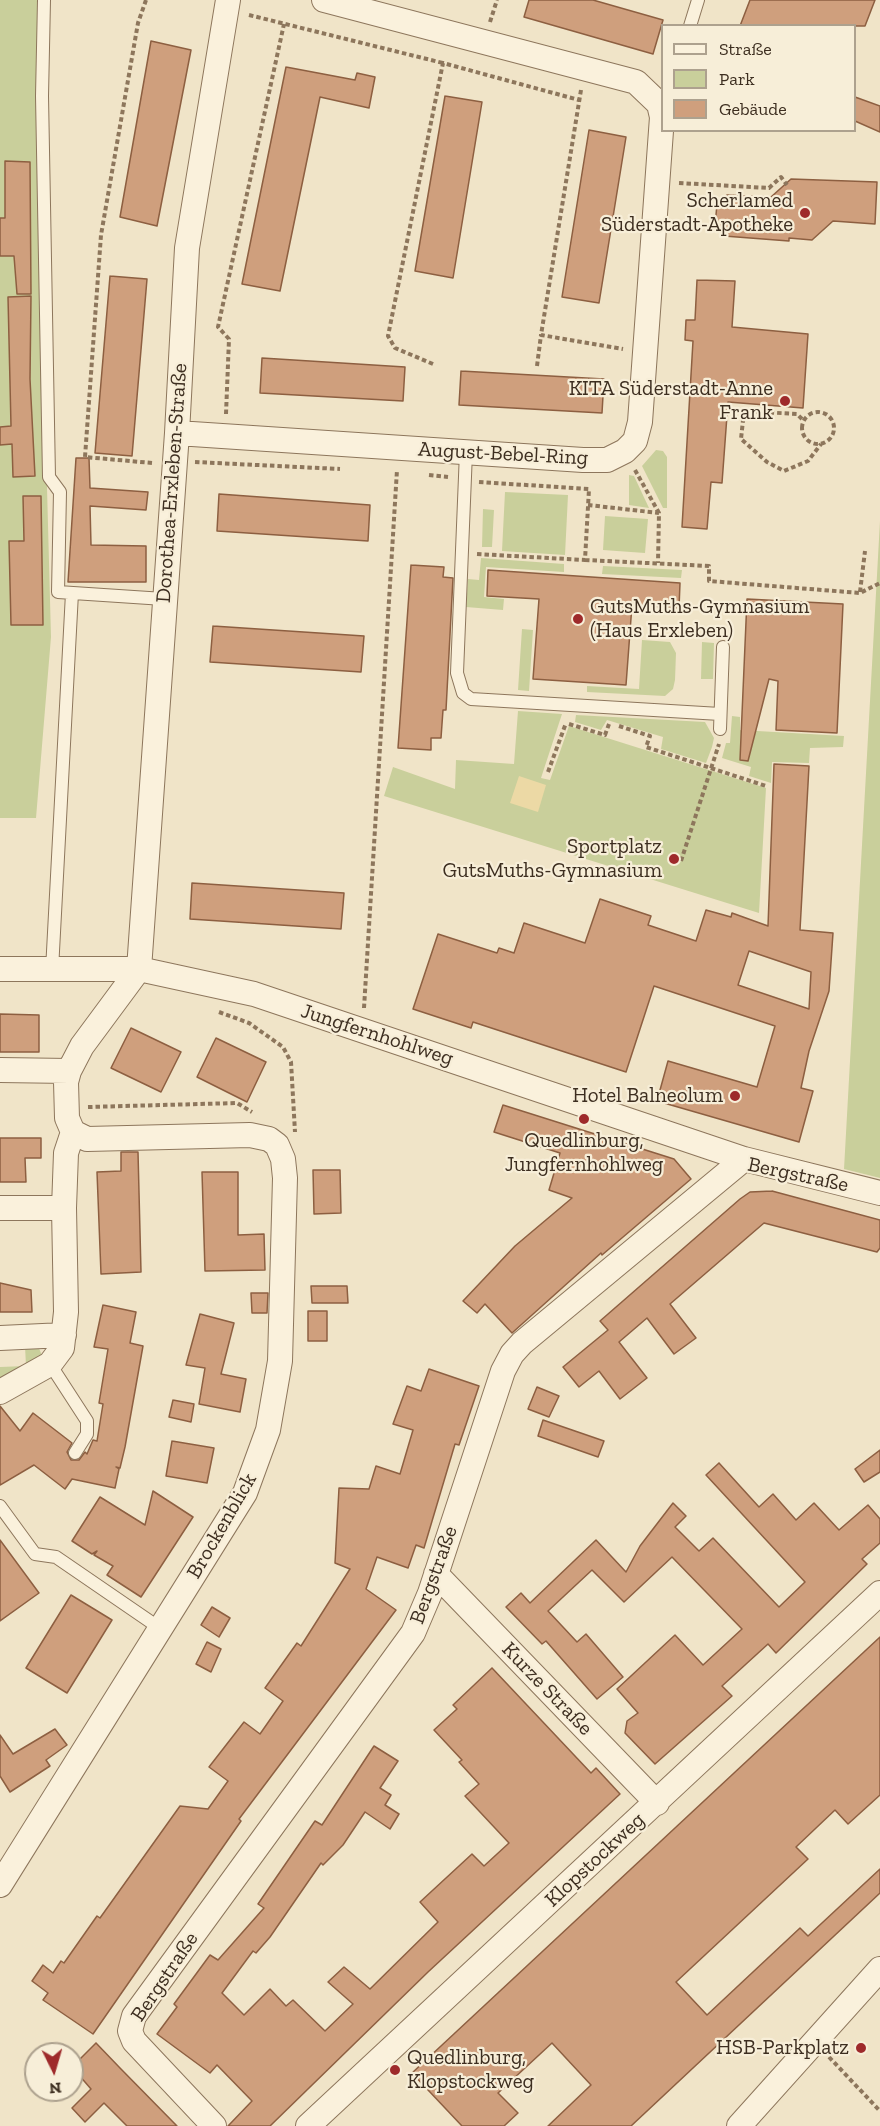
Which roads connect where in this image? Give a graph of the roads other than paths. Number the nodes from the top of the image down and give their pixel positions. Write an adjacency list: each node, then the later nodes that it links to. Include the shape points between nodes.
1 (44, 0): 11 (lane, via 42,96 49,477 60,492 58,592)
2 (324, 0): 6 (street, via 636,82)
3 (698, 0): 5 (lane)
4 (228, 5): 9 (street, Dorothea-Erxleben-Straße, via 187,248)
5 (691, 24)
6 (657, 91): 7 (street, August-Bebel-Ring)
7 (661, 113)
8 (661, 131): 10 (street, August-Bebel-Ring, via 640,422 635,441 625,452 607,460)
9 (177, 433): 10 (street, August-Bebel-Ring, via 398,460); 12 (street, Dorothea-Erxleben-Straße)
10 (466, 452): 14 (lane, via 457,672 463,693 471,699)
11 (72, 593): 12 (lane); 18 (lane)
12 (165, 599): 17 (street, Dorothea-Erxleben-Straße)
13 (723, 647): 14 (lane)
14 (720, 714): 15 (lane)
15 (720, 729)
16 (0, 969): 18 (street, Jungfernhohlweg)
17 (138, 969): 18 (street, Jungfernhohlweg); 20 (street, via 82,1046); 22 (street, Jungfernhohlweg, via 254,994)
18 (52, 970)
19 (0, 1071): 20 (street)
20 (69, 1071): 21 (street, via 66,1108)
21 (73, 1132): 25 (street, via 66,1153); 34 (street, Brockenblick, via 87,1139 250,1135 269,1139 277,1145 283,1159 282,1346 265,1441 233,1515)
22 (744, 1159): 23 (street, Bergstraße); 32 (street, Bergstraße, via 512,1354)
23 (880, 1192)
24 (0, 1208): 25 (street)
25 (64, 1208): 26 (street)
26 (64, 1335): 27 (street); 28 (street, via 60,1352)
27 (0, 1338)
28 (50, 1364): 29 (street); 30 (lane, via 87,1421 87,1434)
29 (0, 1392)
30 (75, 1453)
31 (0, 1506): 34 (lane, via 35,1554 56,1557)
32 (436, 1574): 35 (street, Kurze Straße); 38 (street, Bergstraße, via 413,1633 131,2022 134,2041)
33 (880, 1593): 35 (street, Klopstockweg)
34 (161, 1629): 36 (street, Brockenblick)
35 (657, 1803): 39 (street, Klopstockweg)
36 (4, 1866)
37 (880, 1969): 40 (street)
38 (214, 2126)
39 (308, 2126)
40 (739, 2126)

